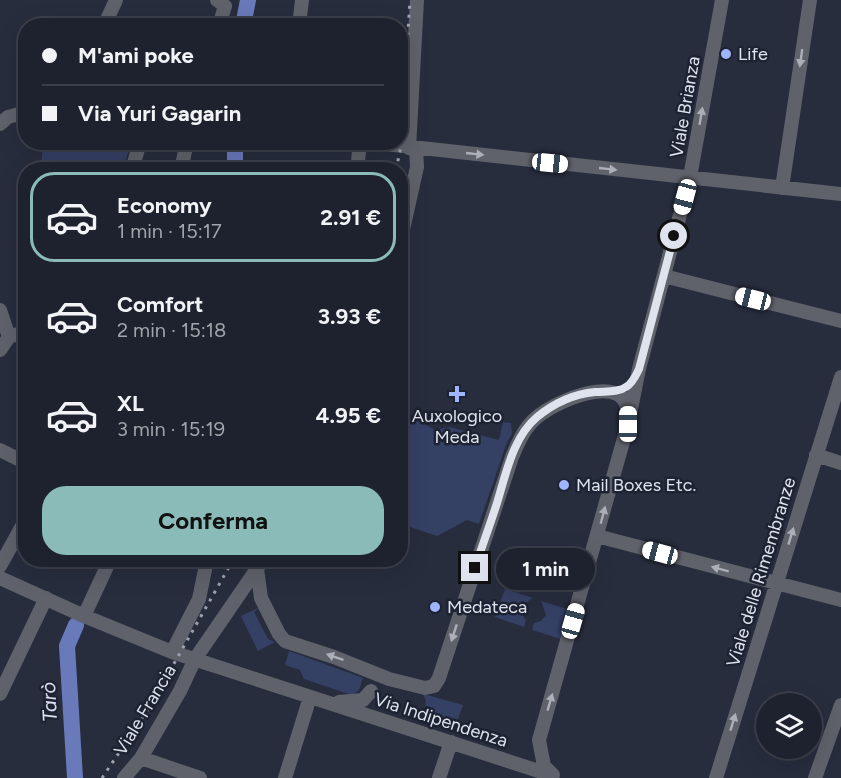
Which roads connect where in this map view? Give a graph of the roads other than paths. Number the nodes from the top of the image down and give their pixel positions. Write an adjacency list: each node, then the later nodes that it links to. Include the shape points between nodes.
1 (116, 0): 7 (street)
2 (217, 0): 8 (street, via 225,6)
3 (302, 0): 9 (street)
4 (417, 0): 13 (street)
5 (722, 0): 14 (street, Viale Brianza, one-way to 5)
6 (810, 0): 15 (street, one-way to 15)
7 (108, 18)
8 (221, 18)
9 (300, 18)
10 (18, 114): 11 (street)
11 (0, 124)
12 (408, 147): 13 (street)
13 (412, 148): 14 (street, one-way to 14); 17 (street, via 417,167)
14 (690, 177): 15 (street); 18 (street, Viale Brianza)
15 (782, 188): 16 (street)
16 (841, 194)
17 (408, 207)
18 (664, 276): 20 (street); 24 (street, Viale Brianza)
19 (0, 310): 22 (street)
20 (841, 321)
21 (18, 334): 22 (street)
22 (9, 337): 23 (street)
23 (0, 350)
24 (639, 369): 26 (street, via 628,386); 28 (street, Viale Brianza)
25 (841, 377): 27 (street, Viale delle Rimembranze)
26 (607, 392): 28 (street, via 625,401); 47 (street, one-way to 47, via 583,394 557,404 536,418 520,438 438,680 434,686 425,688)
27 (836, 409): 30 (street, Viale delle Rimembranze)
28 (628, 424): 34 (street, Viale Brianza, one-way to 28)
29 (0, 450): 31 (street)
30 (816, 455): 32 (street); 41 (street, Viale delle Rimembranze, one-way to 30)
31 (18, 459)
32 (841, 462)
33 (18, 533): 35 (street)
34 (597, 536): 41 (street, one-way to 34); 54 (street, Viale Brianza, one-way to 34)
35 (0, 566)
36 (107, 567): 44 (street)
37 (206, 567): 45 (street, via 199,599)
38 (258, 567): 46 (street, Viale Francia)
39 (260, 567): 47 (street, one-way to 39, via 281,638 261,598)
40 (0, 578): 42 (street, Via Indipendenza)
41 (776, 584): 43 (street); 63 (street, Viale delle Rimembranze, one-way to 41)
42 (46, 598): 44 (street, Via Indipendenza); 49 (street)
43 (841, 600)
44 (84, 616): 45 (street, Via Indipendenza)
45 (172, 652): 46 (street, Via Indipendenza)
46 (195, 659): 50 (street, Via Indipendenza); 56 (street, Viale Francia)
47 (389, 679): 48 (street, Via Indipendenza, via 376,684)
48 (372, 691): 50 (street, Via Indipendenza, via 356,702); 53 (street, via 375,707)
49 (0, 694)
50 (310, 697): 53 (street, Via Indipendenza); 61 (street)
51 (841, 705): 52 (street)
52 (839, 719): 64 (street)
53 (384, 721): 55 (street, Via Indipendenza)
54 (539, 740): 57 (street, Viale Brianza, via 527,761); 58 (street, via 544,766)
55 (451, 742): 57 (street, Via Indipendenza); 62 (street)
56 (141, 758): 59 (street, Viale Francia); 60 (street)
57 (518, 764): 58 (street, Via Indipendenza)
58 (557, 777)
59 (124, 778)
60 (200, 778)
61 (285, 778)
62 (440, 778)
63 (716, 778)
64 (816, 778)

